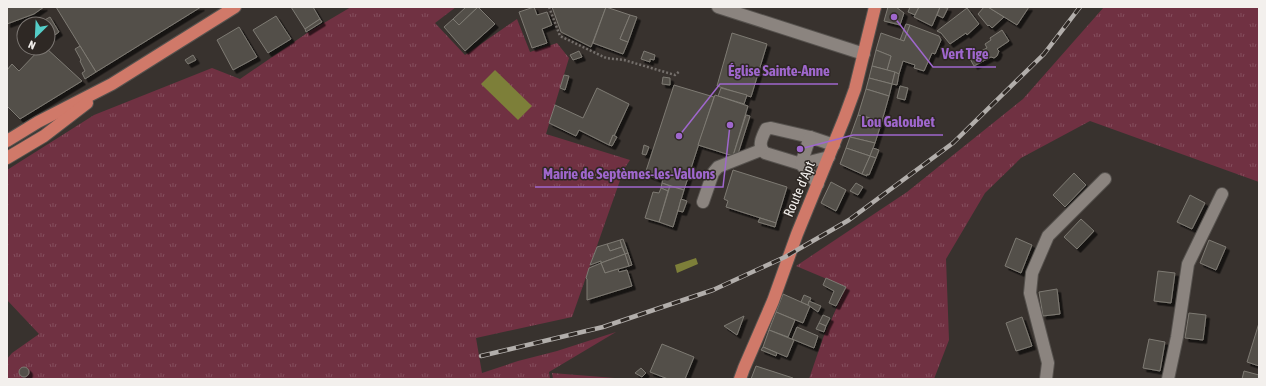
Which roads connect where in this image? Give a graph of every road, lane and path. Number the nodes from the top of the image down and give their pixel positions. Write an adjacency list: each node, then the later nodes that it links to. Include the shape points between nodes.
1 (235, 7): 7 (main road)
2 (549, 7): 6 (path, via 560,36 606,58 624,60 675,74)
3 (718, 7): 5 (street)
4 (875, 7): 5 (main road, Route d'Apt)
5 (864, 54): 10 (main road, Route d'Apt, via 853,95)
6 (680, 71)
7 (112, 84): 9 (main road); 13 (main road, via 44,136)
8 (810, 137): 10 (street); 11 (street, via 766,129 760,145); 14 (street)
9 (7, 141)
10 (834, 145): 12 (main road, Route d'Apt)
11 (761, 150): 14 (street); 18 (street, via 718,167 713,173)
12 (829, 157): 14 (street); 16 (main road, Route d'Apt)
13 (7, 158)
14 (801, 164): 16 (street)
15 (1105, 179): 20 (street, via 1048,236 1032,274 1030,293 1048,363)
16 (818, 184): 19 (main road, Route d'Apt)
17 (1222, 194): 21 (street, via 1188,264)
18 (703, 202)
19 (740, 379)
20 (1046, 379)
21 (1168, 379)

